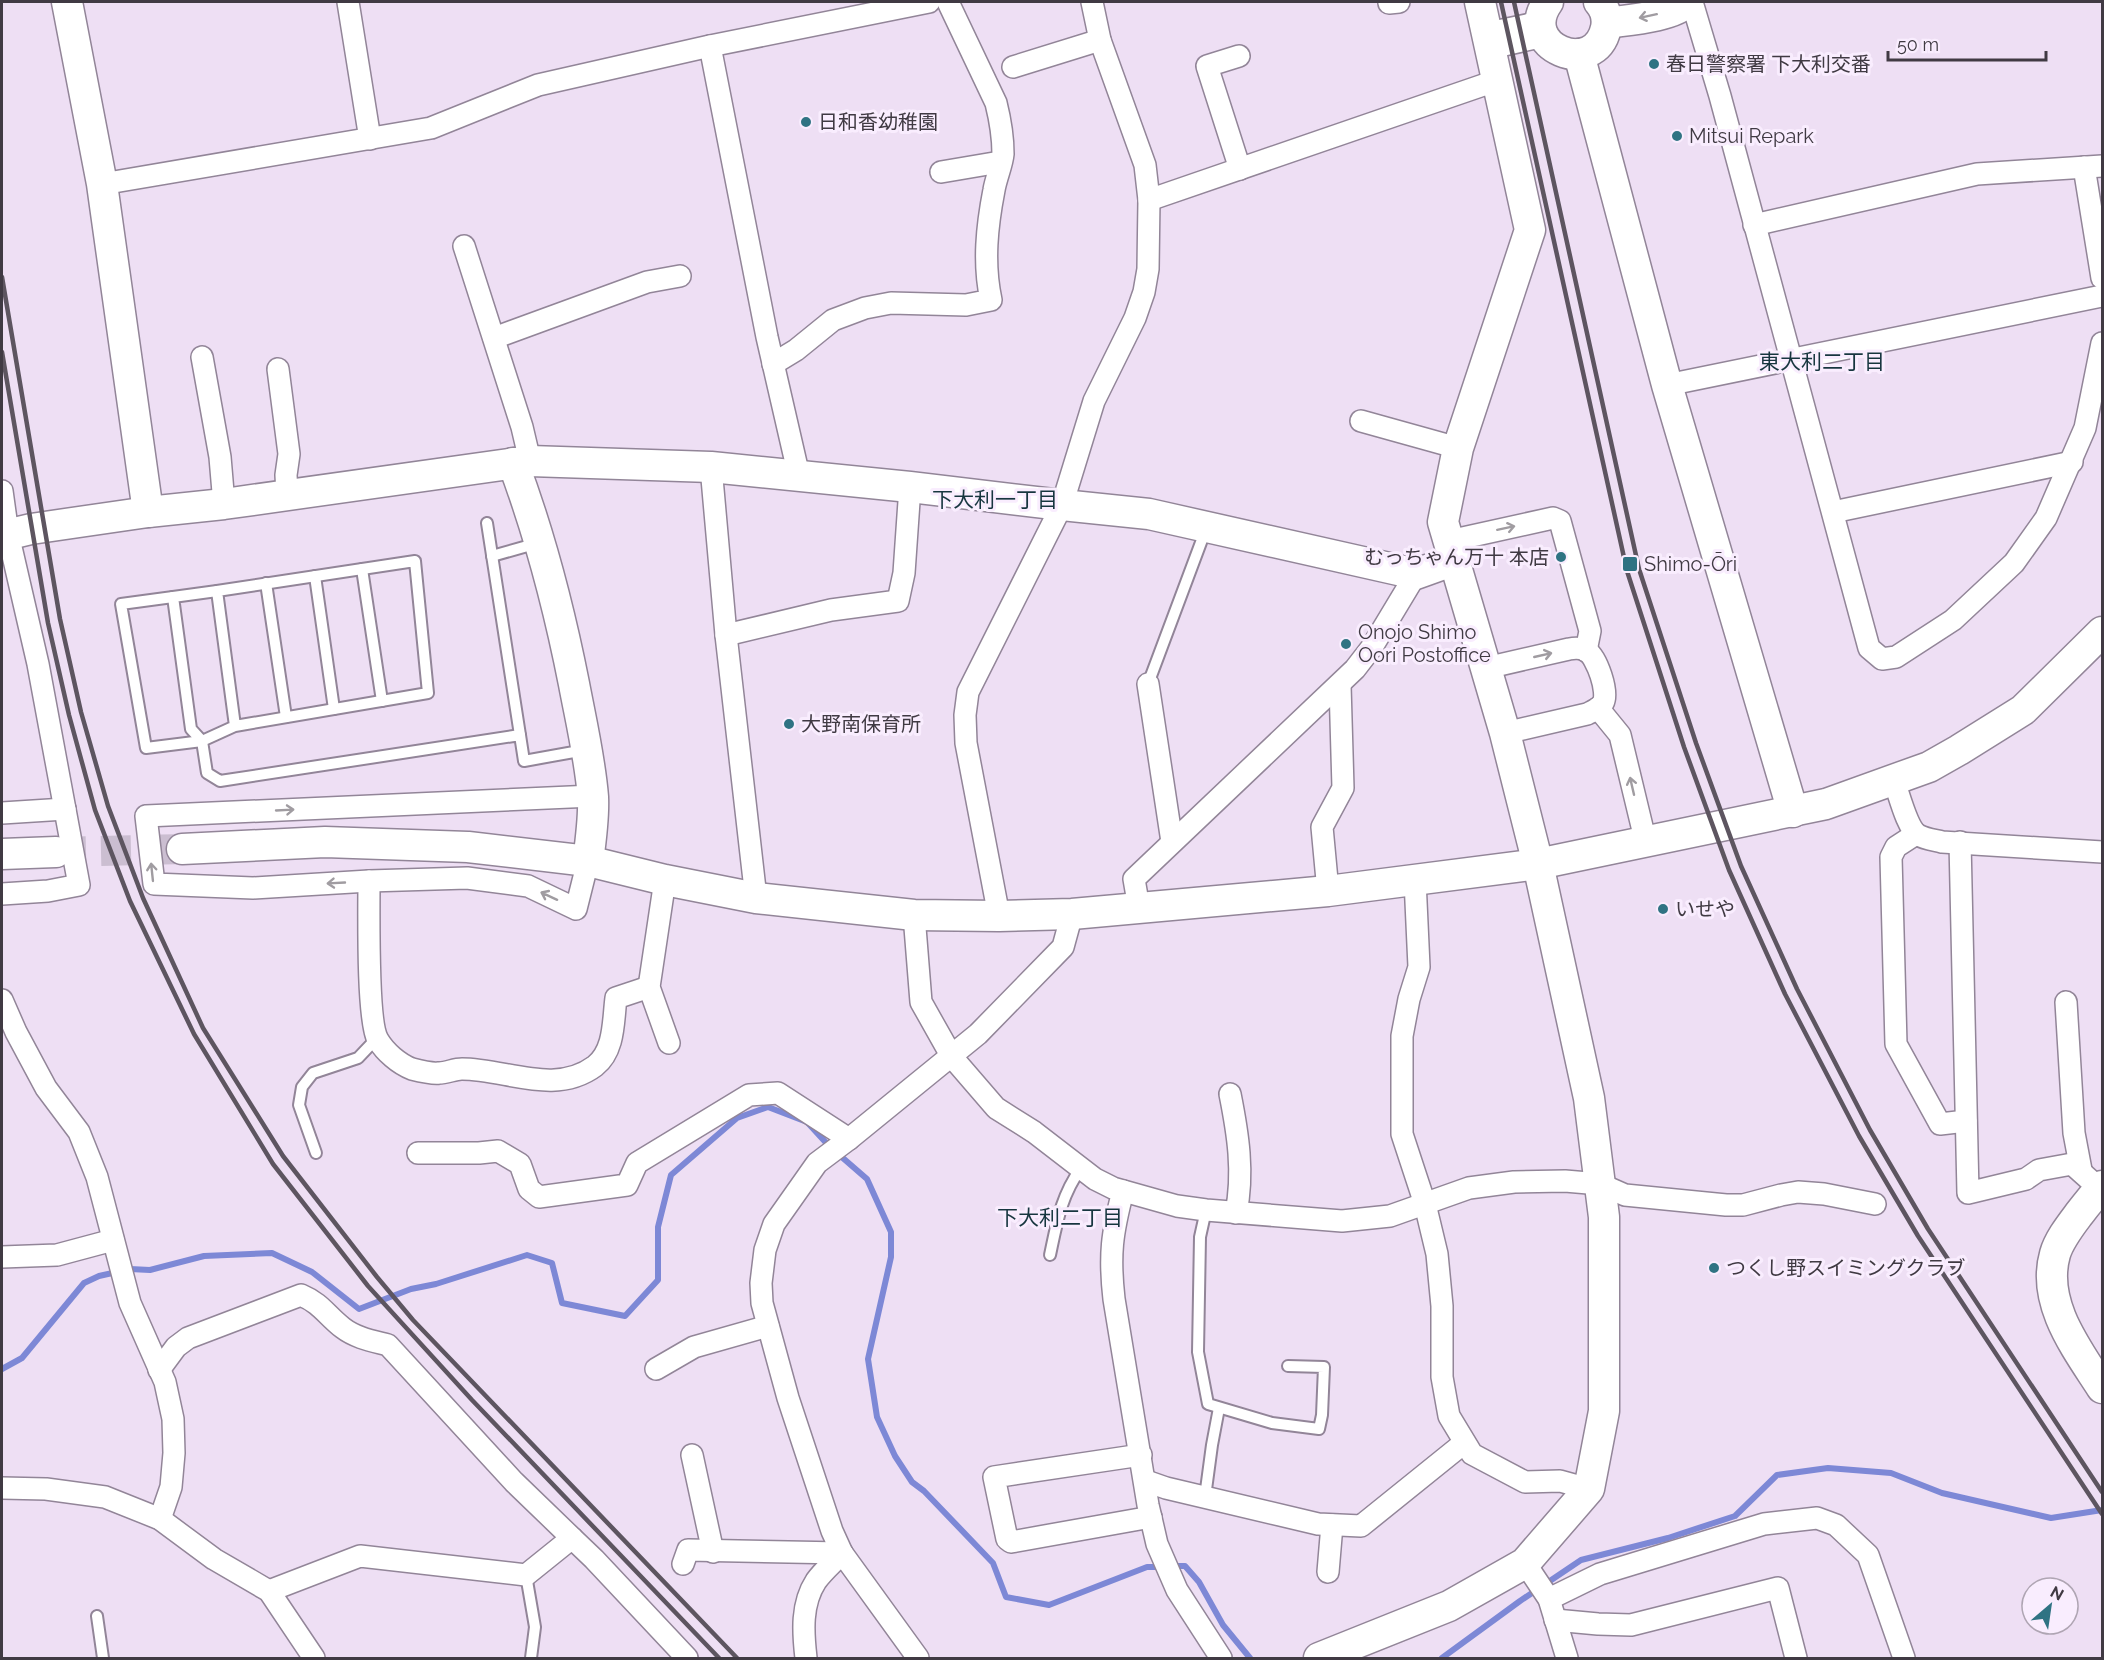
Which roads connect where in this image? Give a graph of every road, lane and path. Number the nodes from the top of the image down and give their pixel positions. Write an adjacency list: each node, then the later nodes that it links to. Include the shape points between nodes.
1 (67, 2): 23 (street)
2 (348, 2): 18 (street)
3 (929, 2): 13 (street)
4 (948, 2): 19 (street, via 996,103 1003,154)
5 (1092, 2): 11 (street)
6 (1480, 2): 12 (street)
7 (1687, 2): 9 (street, one-way to 9, via 1672,11)
8 (1692, 2): 25 (street)
9 (1607, 8): 14 (street, via 1605,34 1599,44)
10 (1544, 20): 12 (street); 14 (street, via 1550,45 1558,51)
11 (1100, 40): 16 (street); 24 (street, via 1146,165)
12 (1489, 40): 17 (street)
13 (710, 46): 18 (street, via 538,85 432,128); 34 (street)
14 (1579, 54): 36 (street)
15 (1239, 56): 21 (street, via 1208,66)
16 (1013, 67)
17 (1498, 80): 21 (street); 38 (street, via 1530,230)
18 (370, 139): 23 (street)
19 (1000, 162): 22 (street); 34 (street, via 987,240 986,278 991,300 966,305 891,303 865,308 833,320)
20 (2093, 167): 25 (street, via 1977,174); 28 (street)
21 (1240, 169): 24 (street)
22 (941, 172)
23 (102, 184): 48 (street)
24 (1149, 200): 47 (street, via 1144,292 1094,400)
25 (1754, 225): 33 (street)
26 (464, 246): 30 (street)
27 (680, 276): 30 (street, via 647,282)
28 (2103, 278)
29 (2103, 296): 33 (street)
30 (494, 338): 39 (street, via 522,427)
31 (2103, 343): 40 (street, via 2085,428)
32 (202, 357): 46 (street, via 220,457)
33 (1791, 360): 36 (street); 49 (street)
34 (773, 364): 42 (street)
35 (278, 369): 45 (street, via 289,453)
36 (1667, 385): 80 (street)
37 (1360, 421): 38 (street)
38 (1458, 448): 54 (street, via 1443,522)
39 (522, 462): 41 (street); 45 (street); 53 (street)
40 (2072, 462): 49 (street); 49 (street, via 2046,518 2014,563 1953,620 1889,659 1882,659 1869,648)
41 (711, 467): 42 (street); 63 (street)
42 (799, 476): 43 (street)
43 (910, 487): 47 (street); 63 (street, via 904,573 898,601 831,610)
44 (2, 491): 52 (street)
45 (287, 494): 46 (street)
46 (224, 504): 48 (street)
47 (1062, 506): 51 (street, via 1149,514); 101 (street, via 968,692 966,742)
48 (148, 512): 52 (street)
49 (1833, 512)
50 (487, 523): 55 (lane)
51 (1207, 526): 57 (street); 66 (lane)
52 (5, 535): 79 (street, via 38,664)
53 (540, 543): 55 (lane); 76 (street, via 568,654)
54 (1452, 550): 57 (street); 64 (street, one-way to 64, via 1553,518 1560,521 1590,631); 65 (street)
55 (492, 556): 74 (lane)
56 (362, 569): 58 (lane); 68 (lane); 68 (lane, via 415,561 428,693)
57 (1416, 574): 67 (street, via 1372,647)
58 (315, 576): 59 (lane); 70 (lane)
59 (266, 584): 60 (lane); 71 (lane)
60 (217, 591): 61 (lane); 72 (lane)
61 (173, 597): 75 (lane, via 190,729); 75 (lane, via 121,604 147,748)
62 (2103, 632): 77 (street, via 2023,710 1929,767)
63 (726, 635): 97 (street)
64 (1586, 651): 65 (street, one-way to 64, via 1569,649); 69 (street, via 1595,660 1606,694)
65 (1486, 668): 73 (street)
66 (1148, 684): 83 (street)
67 (1340, 685): 83 (street); 95 (street, via 1343,788 1322,827)
68 (382, 701): 70 (lane)
69 (1598, 708): 73 (street); 85 (street, one-way to 69, via 1620,735)
70 (334, 709): 71 (lane)
71 (286, 717): 72 (lane)
72 (235, 726): 75 (lane)
73 (1505, 733): 91 (street)
74 (520, 735): 75 (lane, via 220,781 207,773); 76 (lane, via 524,761)
75 (202, 741)
76 (586, 750): 78 (street)
77 (1894, 781): 80 (street); 82 (street, via 1909,825)
78 (592, 796): 90 (street); 94 (street, one-way to 78, via 253,888 154,884 146,816)
79 (65, 809): 81 (street); 96 (street, via 79,885)
80 (1794, 812): 85 (street)
81 (2, 813)
82 (1916, 834): 84 (street, via 1942,842); 109 (street, via 1896,848 1891,857 1896,1044 1940,1124)
83 (1172, 842): 98 (street, via 1134,879)
84 (1960, 842): 88 (street); 109 (street)
85 (1646, 843): 91 (street)
86 (182, 849): 90 (street, via 325,842 468,847)
87 (56, 852): 89 (street)
88 (2103, 852)
89 (2, 854)
90 (588, 861): 92 (street); 94 (street, one-way to 94, via 576,909 528,886 467,878)
91 (1538, 864): 93 (street); 115 (street, via 1589,1098)
92 (665, 880): 97 (street); 102 (street)
93 (1415, 880): 95 (street); 117 (street, via 1419,967 1402,1036 1402,1134)
94 (369, 881): 105 (street, via 372,1009)
95 (1328, 891): 98 (street)
96 (2, 894)
97 (756, 898): 100 (street)
98 (1139, 908): 99 (street)
99 (1072, 914): 101 (street); 107 (street, via 1063,947)
100 (914, 915): 101 (street); 107 (street, via 921,1002)
101 (999, 916)
102 (649, 987): 105 (street, via 616,998 610,1044 595,1066 579,1075 550,1081 461,1069 438,1074 412,1069 392,1057); 106 (street)
103 (2, 1000): 121 (street, via 46,1088 79,1132 97,1178)
104 (2066, 1002): 114 (street, via 2074,1133)
105 (377, 1038): 111 (lane, via 358,1058 313,1073 302,1087 299,1104)
106 (669, 1043)
107 (952, 1057): 110 (street); 113 (street, via 996,1108)
108 (1230, 1094): 120 (street, via 1240,1158)
109 (1966, 1121): 114 (street, via 1968,1193 2026,1179 2039,1170 2072,1164)
110 (849, 1139): 112 (street, via 778,1093 749,1095 637,1163 627,1185 539,1197 529,1189 520,1164 498,1151); 124 (street, via 817,1163 774,1224 765,1250 761,1283)
111 (316, 1153)
112 (418, 1153)
113 (1080, 1168): 116 (street); 122 (lane, via 1061,1204)
114 (2095, 1182): 128 (street, via 2055,1252 2052,1278 2058,1311 2072,1343)
115 (1600, 1185): 117 (street, via 1514,1182 1469,1188); 118 (street, via 1625,1195 1726,1205 1743,1205 1798,1192); 135 (street, via 1604,1217 1604,1411)
116 (1123, 1191): 119 (street); 132 (street, via 1110,1266)
117 (1425, 1204): 120 (street, via 1390,1216 1342,1221); 130 (street, via 1437,1254 1442,1377 1449,1416)
118 (1875, 1204)
119 (1206, 1210): 120 (street); 129 (lane, via 1200,1237 1198,1352 1208,1404)
120 (1236, 1213)
121 (113, 1240): 123 (street, via 57,1255); 127 (street, via 130,1303)
122 (1050, 1256)
123 (2, 1257)
124 (768, 1326): 126 (street, via 694,1347); 142 (street, via 788,1398)
125 (1288, 1366): 129 (lane, via 1324,1367 1319,1429 1272,1422)
126 (656, 1369)
127 (159, 1370): 138 (street, via 173,1419 174,1453 171,1487); 140 (street, via 188,1338 301,1295 316,1301 345,1330 388,1345)
128 (2103, 1388)
129 (1220, 1407): 136 (lane)
130 (1464, 1443): 135 (street, via 1472,1454 1525,1482 1560,1481); 139 (street, via 1361,1526)
131 (692, 1455): 141 (street)
132 (1141, 1455): 133 (street); 137 (street, via 994,1477 1007,1539 1011,1542)
133 (1146, 1481): 136 (street); 137 (street)
134 (2, 1488): 138 (street, via 105,1497)
135 (1589, 1489): 143 (street)
136 (1205, 1497): 139 (street)
137 (1151, 1517): 157 (street, via 1170,1577)
138 (160, 1519): 147 (street, via 214,1559)
139 (1332, 1525): 145 (street)
140 (572, 1539): 146 (street); 154 (street)
141 (713, 1552): 142 (street); 144 (street, via 688,1550)
142 (842, 1553): 155 (street, via 816,1581 808,1600 802,1624); 156 (street)
143 (1526, 1563): 148 (street); 158 (street, via 1449,1606)
144 (683, 1564)
145 (1328, 1572)
146 (526, 1575): 147 (street, via 360,1556); 153 (lane, via 535,1627)
147 (269, 1591): 152 (street)
148 (1549, 1599): 150 (street); 161 (street, via 1600,1574 1764,1524 1817,1518 1836,1525 1868,1555)
149 (98, 1616): 151 (lane)
150 (1555, 1620): 159 (street); 160 (street, via 1630,1625 1778,1587)
151 (103, 1659)
152 (314, 1659)
153 (531, 1659)
154 (687, 1659)
155 (806, 1659)
156 (918, 1659)
157 (1221, 1659)
158 (1319, 1659)
159 (1567, 1659)
160 (1796, 1659)
161 (1904, 1659)

